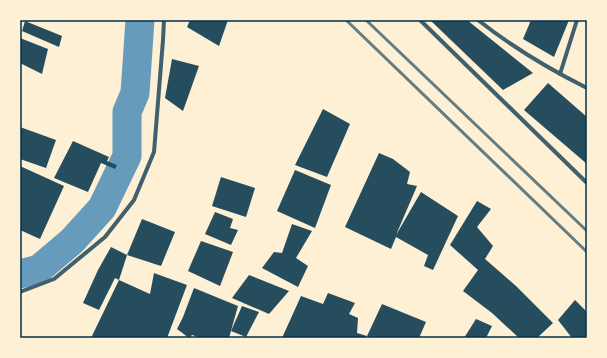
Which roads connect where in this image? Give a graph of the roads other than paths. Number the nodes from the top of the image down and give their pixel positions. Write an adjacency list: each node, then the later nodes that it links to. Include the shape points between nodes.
1 (164, 20): 8 (street, via 154,152 134,200 105,237 54,279)
2 (420, 20): 7 (street)
3 (478, 20): 5 (street)
4 (577, 20): 5 (street)
5 (560, 74): 6 (street)
6 (587, 88)
7 (587, 183)
8 (20, 292)

